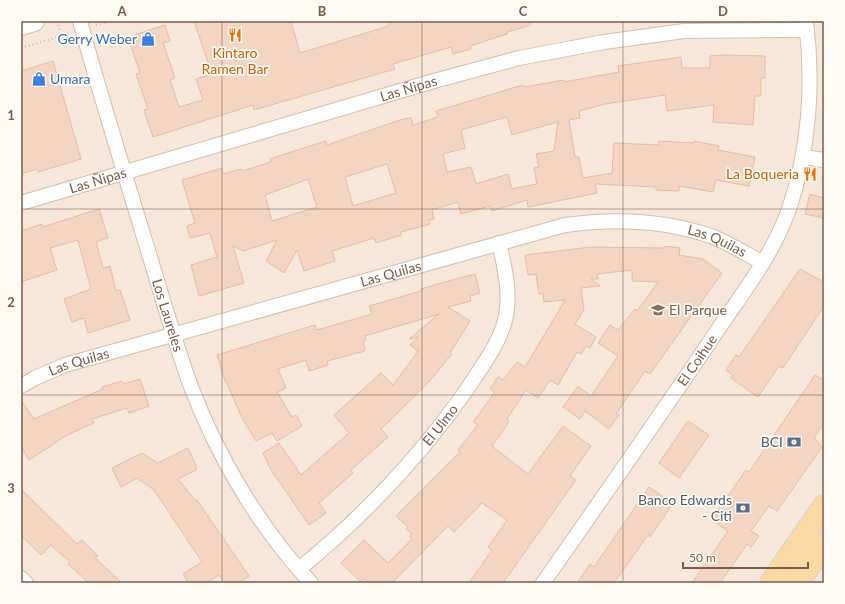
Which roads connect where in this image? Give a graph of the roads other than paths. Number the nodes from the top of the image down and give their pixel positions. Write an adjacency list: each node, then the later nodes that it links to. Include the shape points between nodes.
1 (34, 21): 2 (main road)
2 (21, 25)
3 (81, 25): 7 (street, Los Laureles)
4 (806, 26): 5 (street, El Coihue, via 809,92); 7 (street, Las Ñipas, via 684,31 604,42 519,58)
5 (804, 157): 6 (street); 10 (street, El Coihue, via 785,220)
6 (824, 160)
7 (125, 173): 8 (street, Las Ñipas); 11 (street, Los Laureles)
8 (21, 203)
9 (499, 243): 10 (street, Las Quilas, via 565,225 618,221 654,223 676,226 712,237); 11 (street, Las Quilas); 15 (street, El Ulmo, via 507,301 504,322 497,342 453,409 399,474 351,523)
10 (763, 263): 19 (street, El Coihue)
11 (173, 333): 12 (street, Las Quilas, via 65,365); 15 (street, Los Laureles, via 211,432 251,504)
12 (21, 386)
13 (824, 506): 20 (main road)
14 (824, 544): 21 (main road)
15 (299, 569): 18 (street, Los Laureles)
16 (21, 578): 17 (street)
17 (26, 583)
18 (312, 583)
19 (543, 583)
20 (772, 583)
21 (798, 583)

